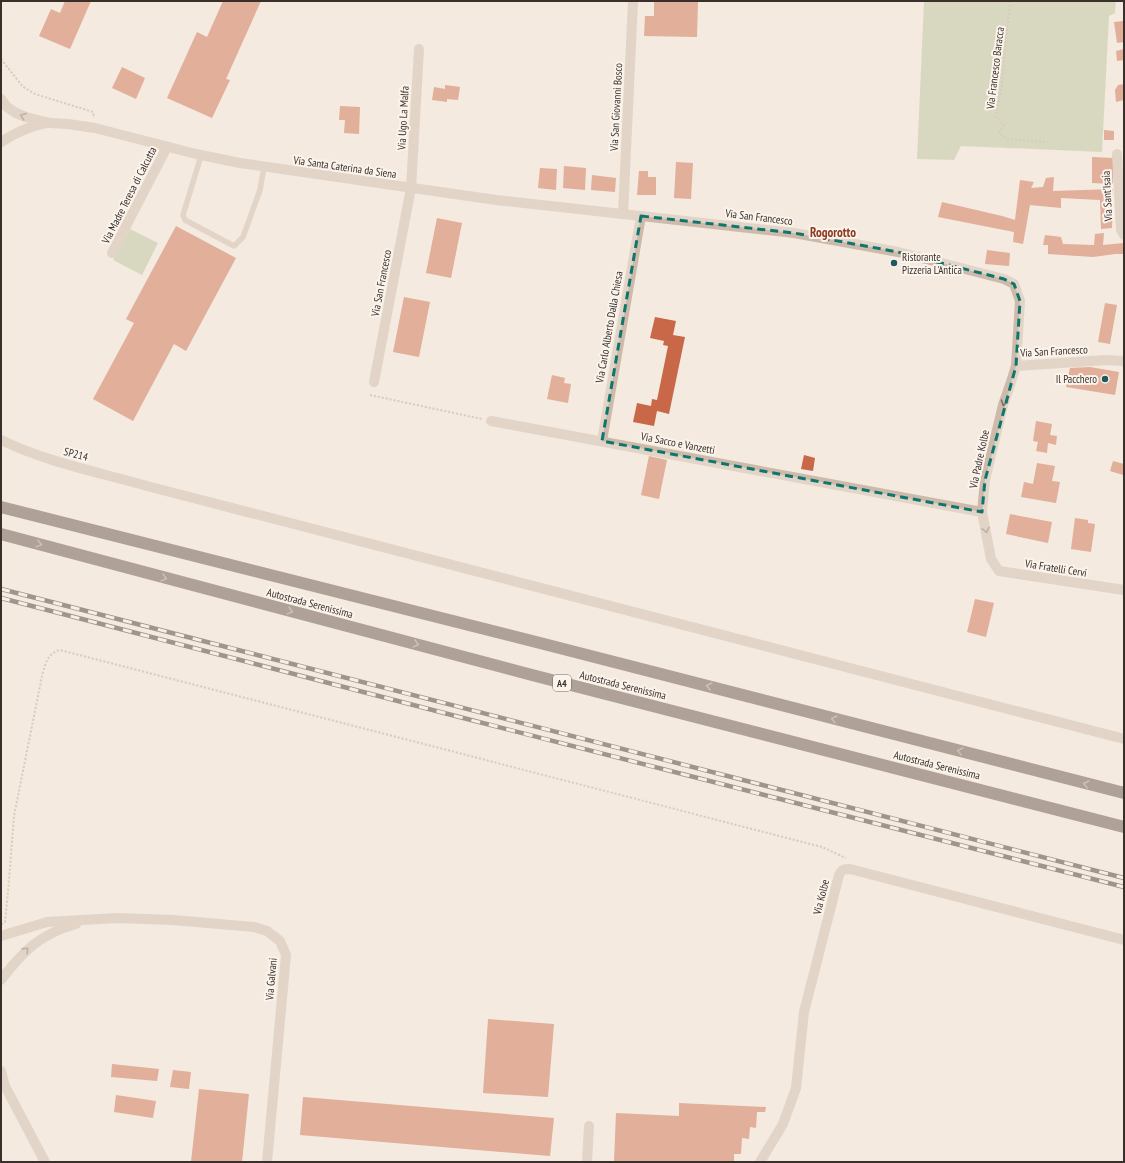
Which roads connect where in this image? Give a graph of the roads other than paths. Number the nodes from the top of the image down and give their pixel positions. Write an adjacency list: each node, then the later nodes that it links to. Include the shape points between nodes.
1 (633, 1): 11 (street, Via San Giovanni Bosco)
2 (419, 49): 10 (street, Via Ugo La Malfa)
3 (1, 99): 4 (street, Via Santa Caterina da Siena, one-way to 3, via 16,113)
4 (50, 123): 5 (street, Via Santa Caterina da Siena, via 36,125); 6 (street, Via Santa Caterina da Siena, via 94,128)
5 (1, 142)
6 (167, 147): 8 (street, Via Santa Caterina da Siena); 14 (street, Via Madre Teresa di Calcutta)
7 (1118, 154): 13 (street, Via Sant'Isaia, via 1121,230)
8 (201, 156): 9 (street, Via Santa Caterina da Siena); 9 (lane, via 183,215 185,220 234,246 243,237 260,190)
9 (264, 167): 10 (street, Via Santa Caterina da Siena)
10 (411, 188): 11 (street, Via Santa Caterina da Siena); 17 (street, Via San Francesco)
11 (623, 214): 12 (street, Via Santa Caterina da Siena)
12 (641, 216): 16 (street, Via San Francesco, via 794,233 898,252 1004,279 1014,284 1020,301); 20 (street, Via Carlo Alberto Dalla Chiesa)
13 (1124, 235)
14 (112, 253)
15 (1124, 361): 16 (street, Via San Francesco)
16 (1016, 366): 22 (street, Via Padre Kolbe, one-way to 22, via 1003,405 985,480)
17 (374, 382)
18 (491, 421): 20 (street, Via Sacco e Vanzetti)
19 (1, 440): 26 (street, SP214 / SP214, via 22,450 147,486)
20 (602, 442): 22 (street, Via Sacco e Vanzetti)
21 (1, 507): 27 (highway, Autostrada Serenissima, one-way to 21)
22 (982, 512): 24 (street, Via Padre Kolbe, one-way to 24)
23 (1, 534): 28 (highway, Autostrada Serenissima / A4, one-way to 28, via 532,675)
24 (991, 559): 25 (street, Via Fratelli Cervi, via 999,571)
25 (1124, 590)
26 (1124, 740)
27 (1124, 793)
28 (1124, 827)
29 (94, 920): 30 (street, Via Galvani, via 47,922); 32 (street, Via Galvani, one-way to 29, via 21,954 40,939 65,927); 37 (street, Via Galvani, via 173,920 254,927 267,931 280,941 286,955)
30 (1, 936)
31 (1124, 940): 39 (street, Via Kolbe, via 842,870 804,1012 796,1088 783,1124)
32 (1, 980)
33 (1, 1071): 34 (street)
34 (3, 1084): 36 (street)
35 (589, 1126): 38 (street)
36 (45, 1162)
37 (267, 1162)
38 (587, 1162)
39 (760, 1162)

